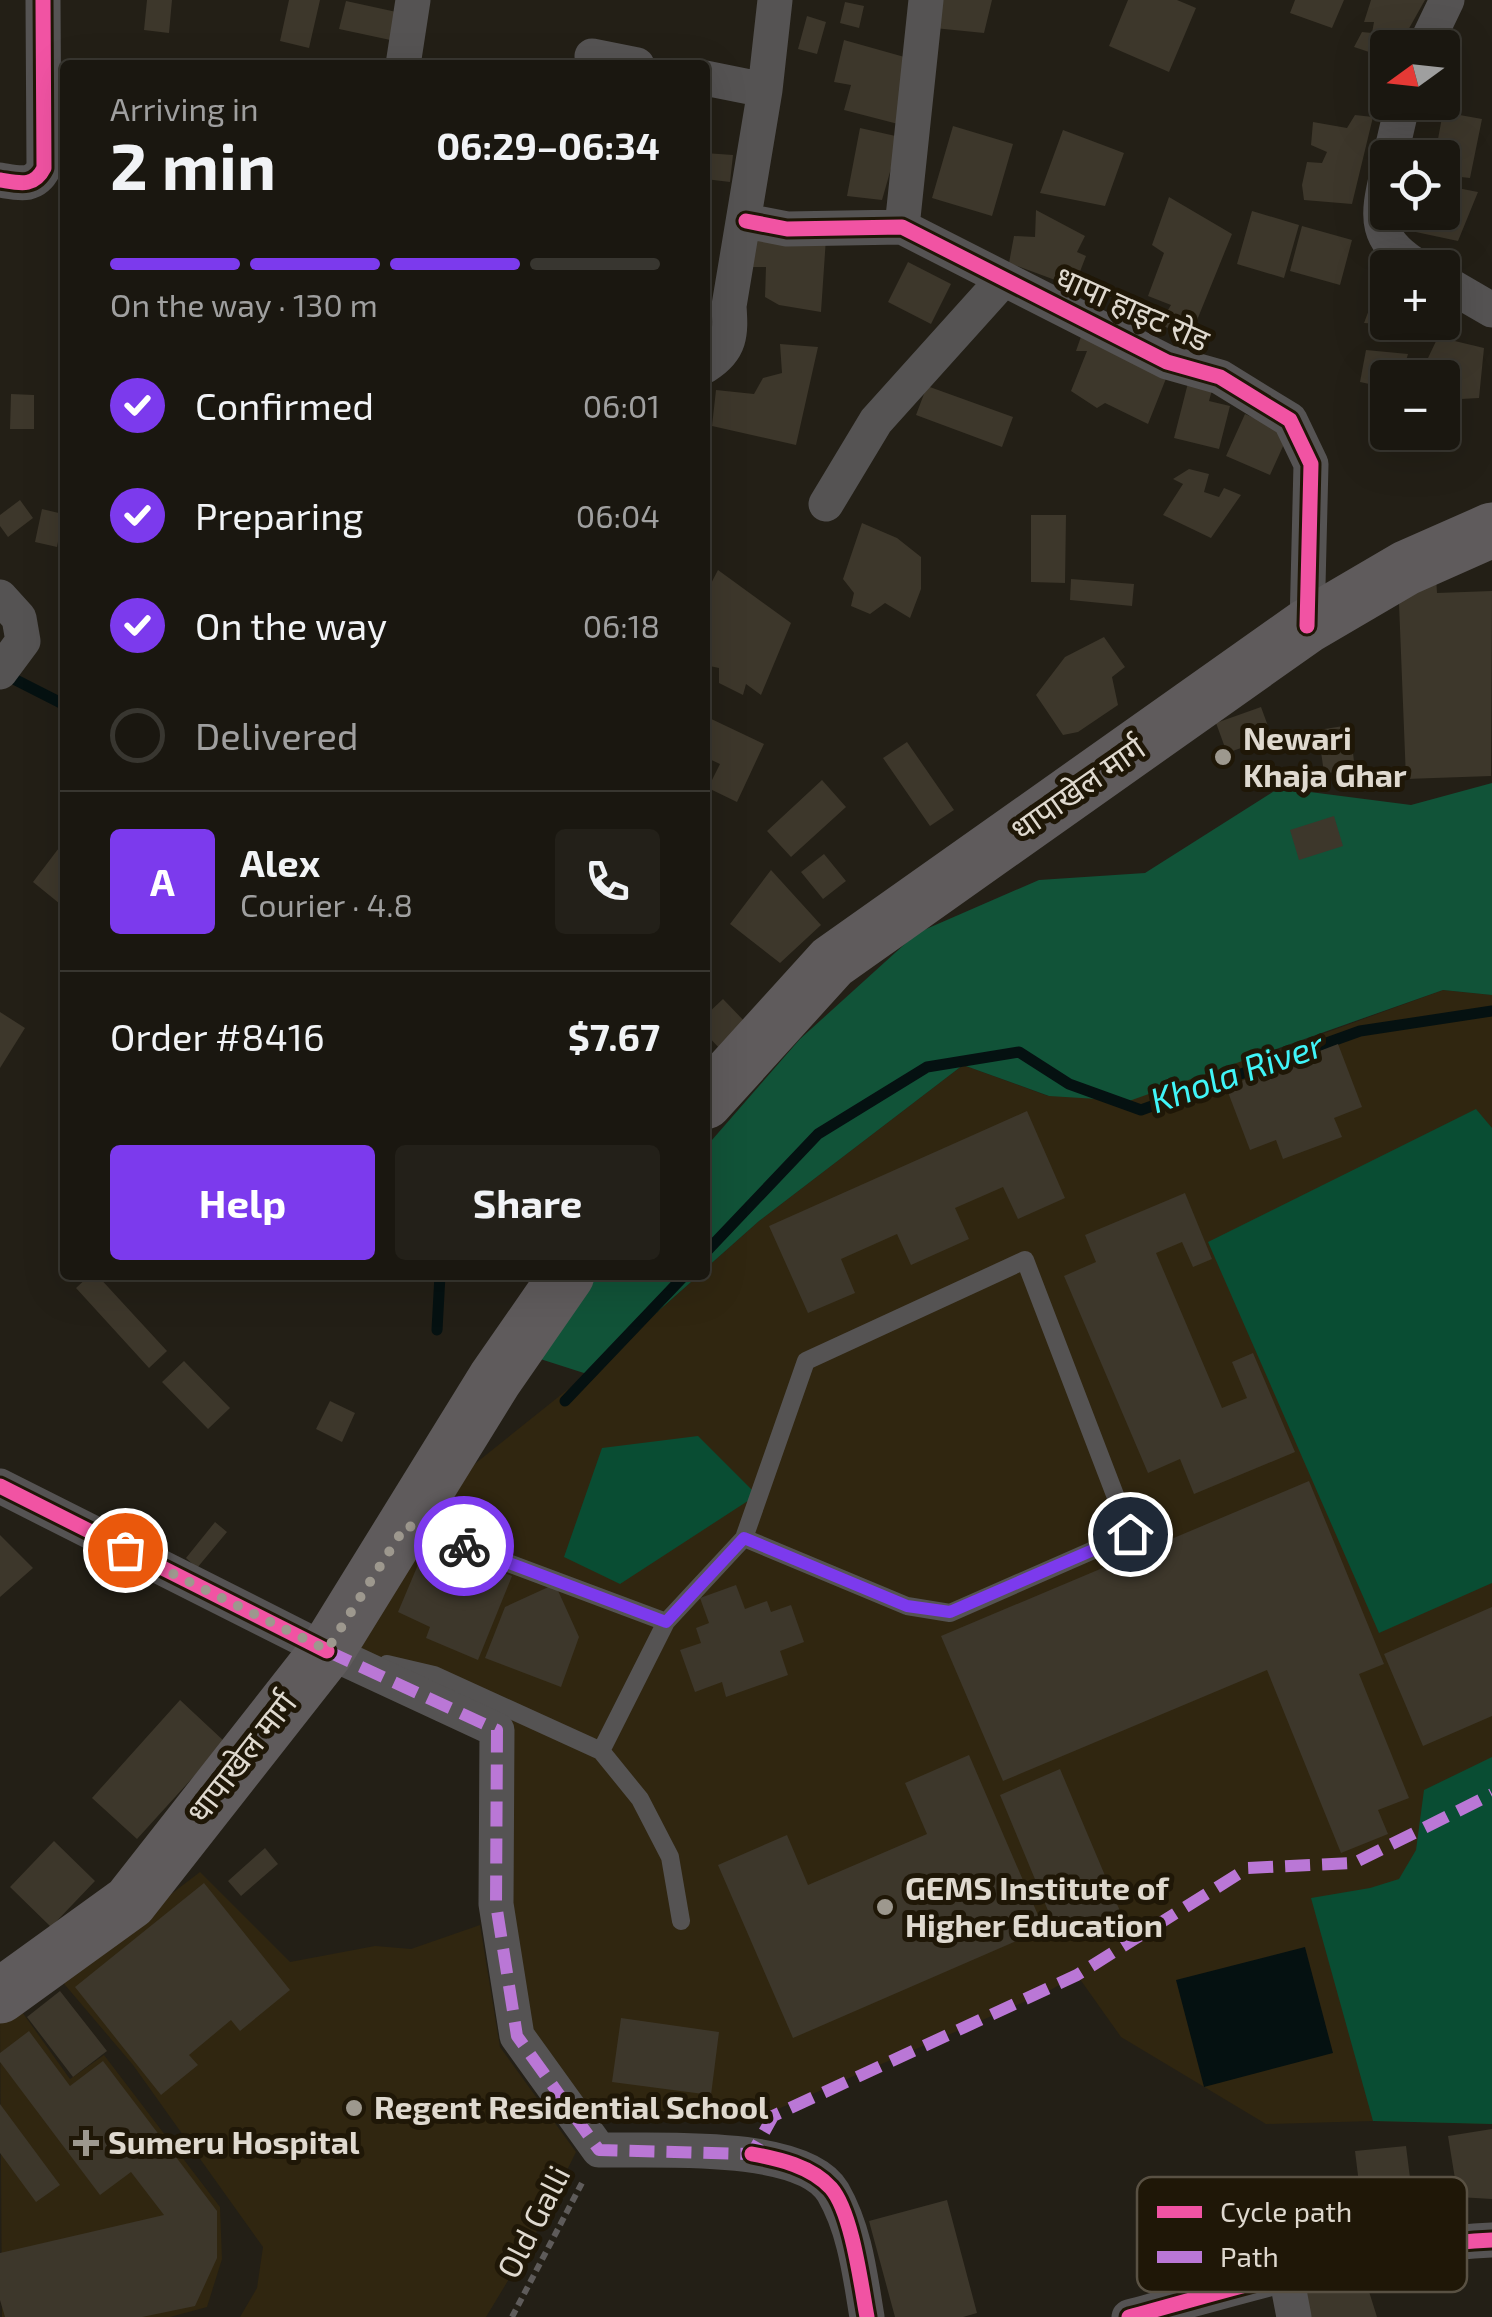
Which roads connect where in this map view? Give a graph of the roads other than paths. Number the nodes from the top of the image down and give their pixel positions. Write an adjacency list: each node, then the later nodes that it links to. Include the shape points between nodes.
1 (44, 0): 12 (street, via 44,168 28,184)
2 (413, 0): 8 (street)
3 (775, 0): 11 (street)
4 (926, 0): 14 (street)
5 (1446, 0): 6 (street)
6 (1432, 30)
7 (592, 56): 9 (street)
8 (404, 60)
9 (612, 60)
10 (710, 79): 11 (street)
11 (765, 90): 13 (street)
12 (0, 180)
13 (746, 221): 14 (street, धापा हाइट रोड, via 787,228); 18 (street, via 729,306 731,338)
14 (902, 227): 15 (street, धापा हाइट रोड)
15 (1002, 281): 19 (street, via 876,421); 22 (street, धापा हाइट रोड, via 1168,362 1220,377 1290,420 1311,464)
16 (1460, 291): 17 (street)
17 (1492, 310)
18 (710, 362)
19 (826, 504)
20 (1492, 530): 22 (main road, धापाखेल मार्ग, via 1406,568)
21 (0, 597): 23 (street, via 19,618 23,641)
22 (1307, 626): 24 (main road, धापाखेल मार्ग, via 832,962)
23 (3, 669)
24 (710, 1096)
25 (564, 1280): 27 (main road, धापाखेल मार्ग)
26 (0, 1486): 30 (street)
27 (406, 1525): 29 (lane); 30 (main road, धापाखेल मार्ग)
28 (744, 1538): 28 (lane, via 806,1361 1025,1260 1130,1534 950,1612 907,1606); 29 (lane)
29 (666, 1622): 31 (lane)
30 (327, 1650): 31 (lane, via 434,1676); 33 (main road, धापाखेल मार्ग, via 130,1902); 38 (street, via 497,1730 496,1904 517,2036 599,2150 788,2160 831,2188 856,2251)
31 (601, 1752): 32 (lane, via 640,1799 670,1856)
32 (681, 1920)
33 (0, 1996)
34 (1492, 2240): 35 (street)
35 (1467, 2241)
36 (1221, 2292): 39 (street)
37 (1289, 2292): 40 (street)
38 (867, 2317)
39 (1130, 2317)
40 (1294, 2317)

